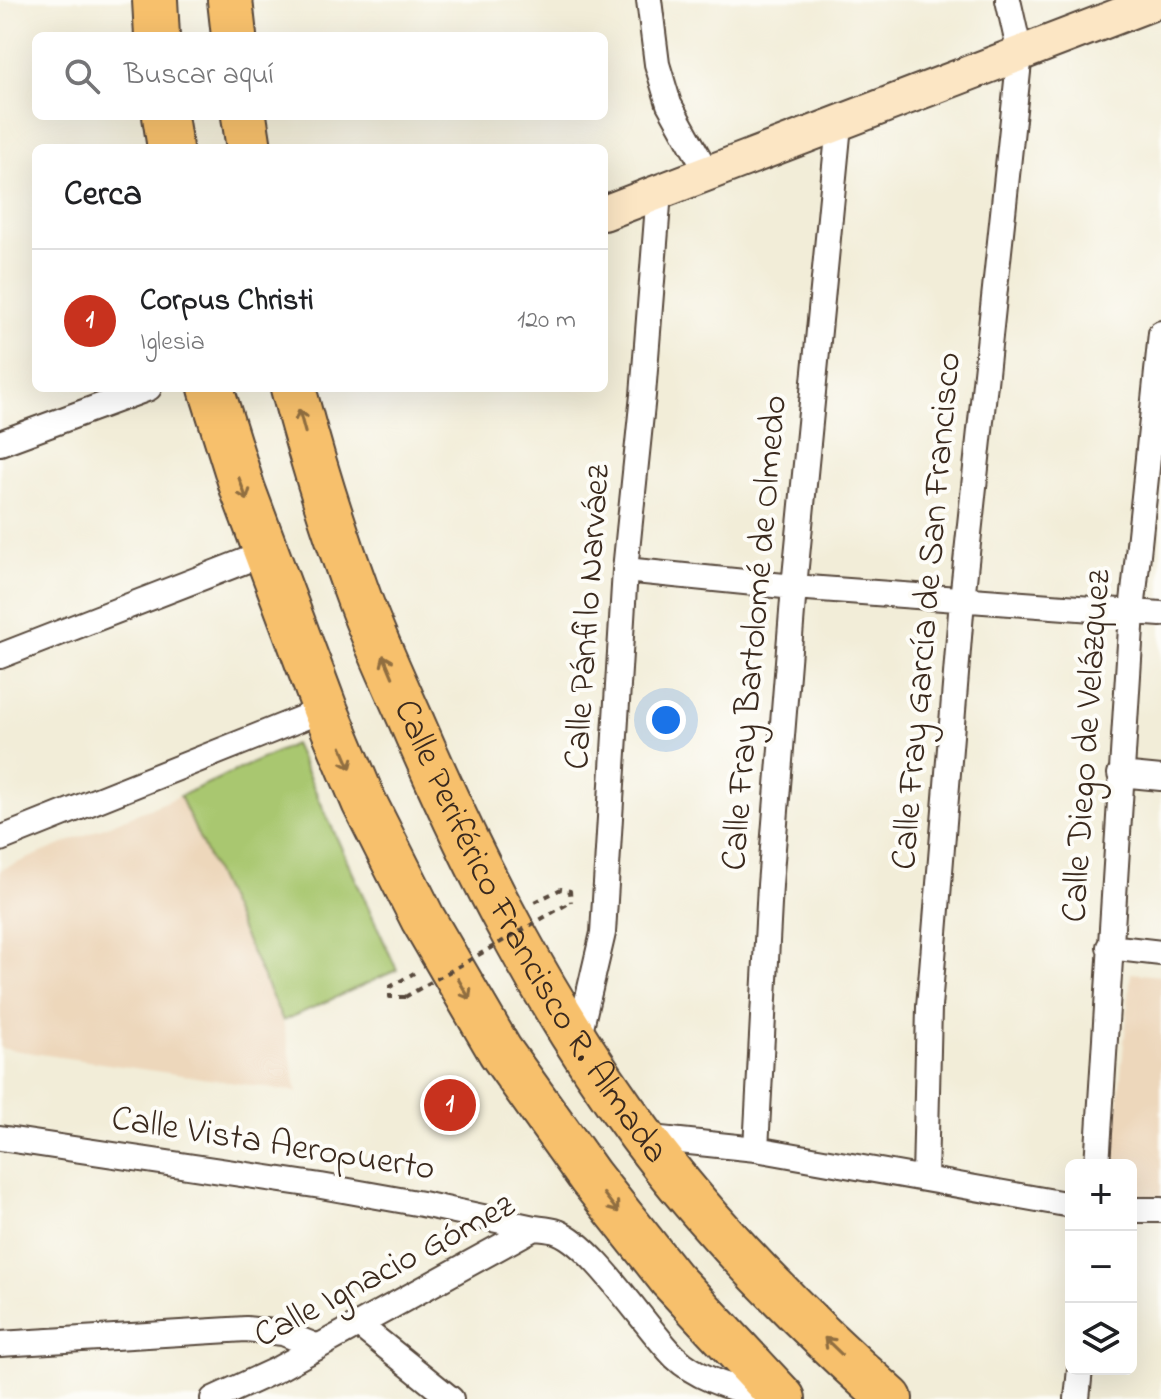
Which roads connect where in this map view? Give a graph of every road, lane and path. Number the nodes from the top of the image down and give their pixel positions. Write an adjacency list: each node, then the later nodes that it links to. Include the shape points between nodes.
1 (155, 0): 6 (highway)
2 (230, 0): 7 (highway)
3 (649, 0): 14 (street, via 657,64 669,104)
4 (1008, 0): 8 (street, Calle Fray García de San Francisco)
5 (1160, 0): 8 (main road)
6 (157, 32)
7 (234, 32)
8 (1020, 53): 11 (main road); 26 (street, Calle Fray García de San Francisco)
9 (166, 120): 12 (highway)
10 (245, 120): 13 (highway)
11 (839, 125): 14 (main road); 25 (street, Calle Fray Bartolomé de Olmedo)
12 (169, 144)
13 (248, 144)
14 (708, 174): 15 (main road)
15 (659, 192): 16 (main road); 24 (street, Calle Pánfilo Narváez)
16 (608, 211)
17 (1161, 333): 21 (street, Calle Diego de Velázquez)
18 (138, 392): 22 (street)
19 (212, 392): 23 (highway, Calle Periférico Francisco R. Almada, one-way to 23)
20 (294, 392): 34 (highway, Calle Periférico Francisco R. Almada, one-way to 20, via 431,769 361,604)
21 (1156, 440): 27 (street, Calle Diego de Velázquez)
22 (0, 443)
23 (268, 552): 29 (street); 30 (highway, Calle Periférico Francisco R. Almada)
24 (625, 570): 25 (street); 38 (street, Calle Pánfilo Narváez, via 603,933)
25 (794, 587): 26 (street); 41 (street, Calle Fray Bartolomé de Olmedo)
26 (962, 600): 27 (street); 43 (street, Calle Fray García de San Francisco, via 929,1007)
27 (1132, 612): 28 (street); 31 (street, Calle Diego de Velázquez)
28 (1161, 614)
29 (0, 656)
30 (325, 709): 33 (street); 37 (highway, Calle Periférico Francisco R. Almada, one-way to 37, via 364,802)
31 (1120, 774): 32 (street); 35 (street, Calle Diego de Velázquez)
32 (1161, 778)
33 (0, 839)
34 (504, 918): 37 (path, bridge, via 561,889 570,891 571,902 405,997 390,997 390,987); 38 (highway, Calle Periférico Francisco R. Almada)
35 (1109, 947): 36 (street); 42 (street, Calle Diego de Velázquez)
36 (1161, 953)
37 (445, 956): 55 (highway, Calle Periférico Francisco R. Almada, one-way to 55, via 500,1051 590,1177 671,1279)
38 (577, 1045): 39 (highway, Calle Periférico Francisco R. Almada)
39 (642, 1137): 41 (street); 56 (highway, Calle Periférico Francisco R. Almada, one-way to 39, via 749,1264)
40 (0, 1138): 47 (street, Calle Vista Aeropuerto, via 321,1186)
41 (756, 1149): 43 (street)
42 (1097, 1159)
43 (925, 1178): 44 (street)
44 (1065, 1204)
45 (1137, 1210): 46 (street)
46 (1161, 1210)
47 (534, 1228): 48 (street, Calle Ignacio Gómez); 54 (street, Calle Ignacio Gómez, via 559,1232 584,1250 677,1358 732,1388)
48 (359, 1325): 50 (street, Calle Ignacio Gómez); 53 (street)
49 (0, 1344): 50 (street, via 246,1329 283,1333)
50 (318, 1347): 52 (street, Calle Ignacio Gómez)
51 (1079, 1375): 57 (street)
52 (213, 1399)
53 (451, 1399)
54 (770, 1399)
55 (783, 1399)
56 (890, 1399)
57 (1077, 1399)

